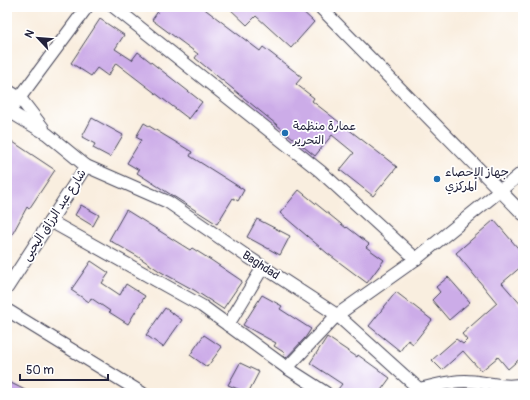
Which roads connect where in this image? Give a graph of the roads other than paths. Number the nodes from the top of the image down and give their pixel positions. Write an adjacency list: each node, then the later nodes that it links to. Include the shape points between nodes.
1 (87, 7): 5 (street)
2 (114, 7): 13 (street, via 320,171)
3 (320, 7): 10 (street)
4 (7, 90): 5 (street)
5 (20, 98): 6 (street); 7 (street)
6 (8, 111): 7 (street)
7 (47, 134): 8 (street, شارع عبد الرزاق اليحيى)
8 (86, 166): 12 (street, شارع عبد الرزاق اليحيى); 14 (street, Baghdad, via 168,202)
9 (523, 172): 10 (street)
10 (501, 191): 11 (street); 13 (street)
11 (523, 214)
12 (50, 221): 15 (street, شارع عبد الرزاق اليحيى); 18 (street, via 202,306)
13 (416, 259): 17 (street)
14 (263, 267): 17 (street, Baghdad); 18 (street)
15 (7, 288)
16 (7, 310): 23 (street)
17 (337, 315): 19 (street); 22 (street, Baghdad)
18 (228, 326): 19 (street)
19 (287, 368): 24 (street)
20 (521, 386): 21 (street)
21 (497, 389): 22 (street, via 464,381)
22 (416, 391)
23 (142, 393)
24 (326, 393)

